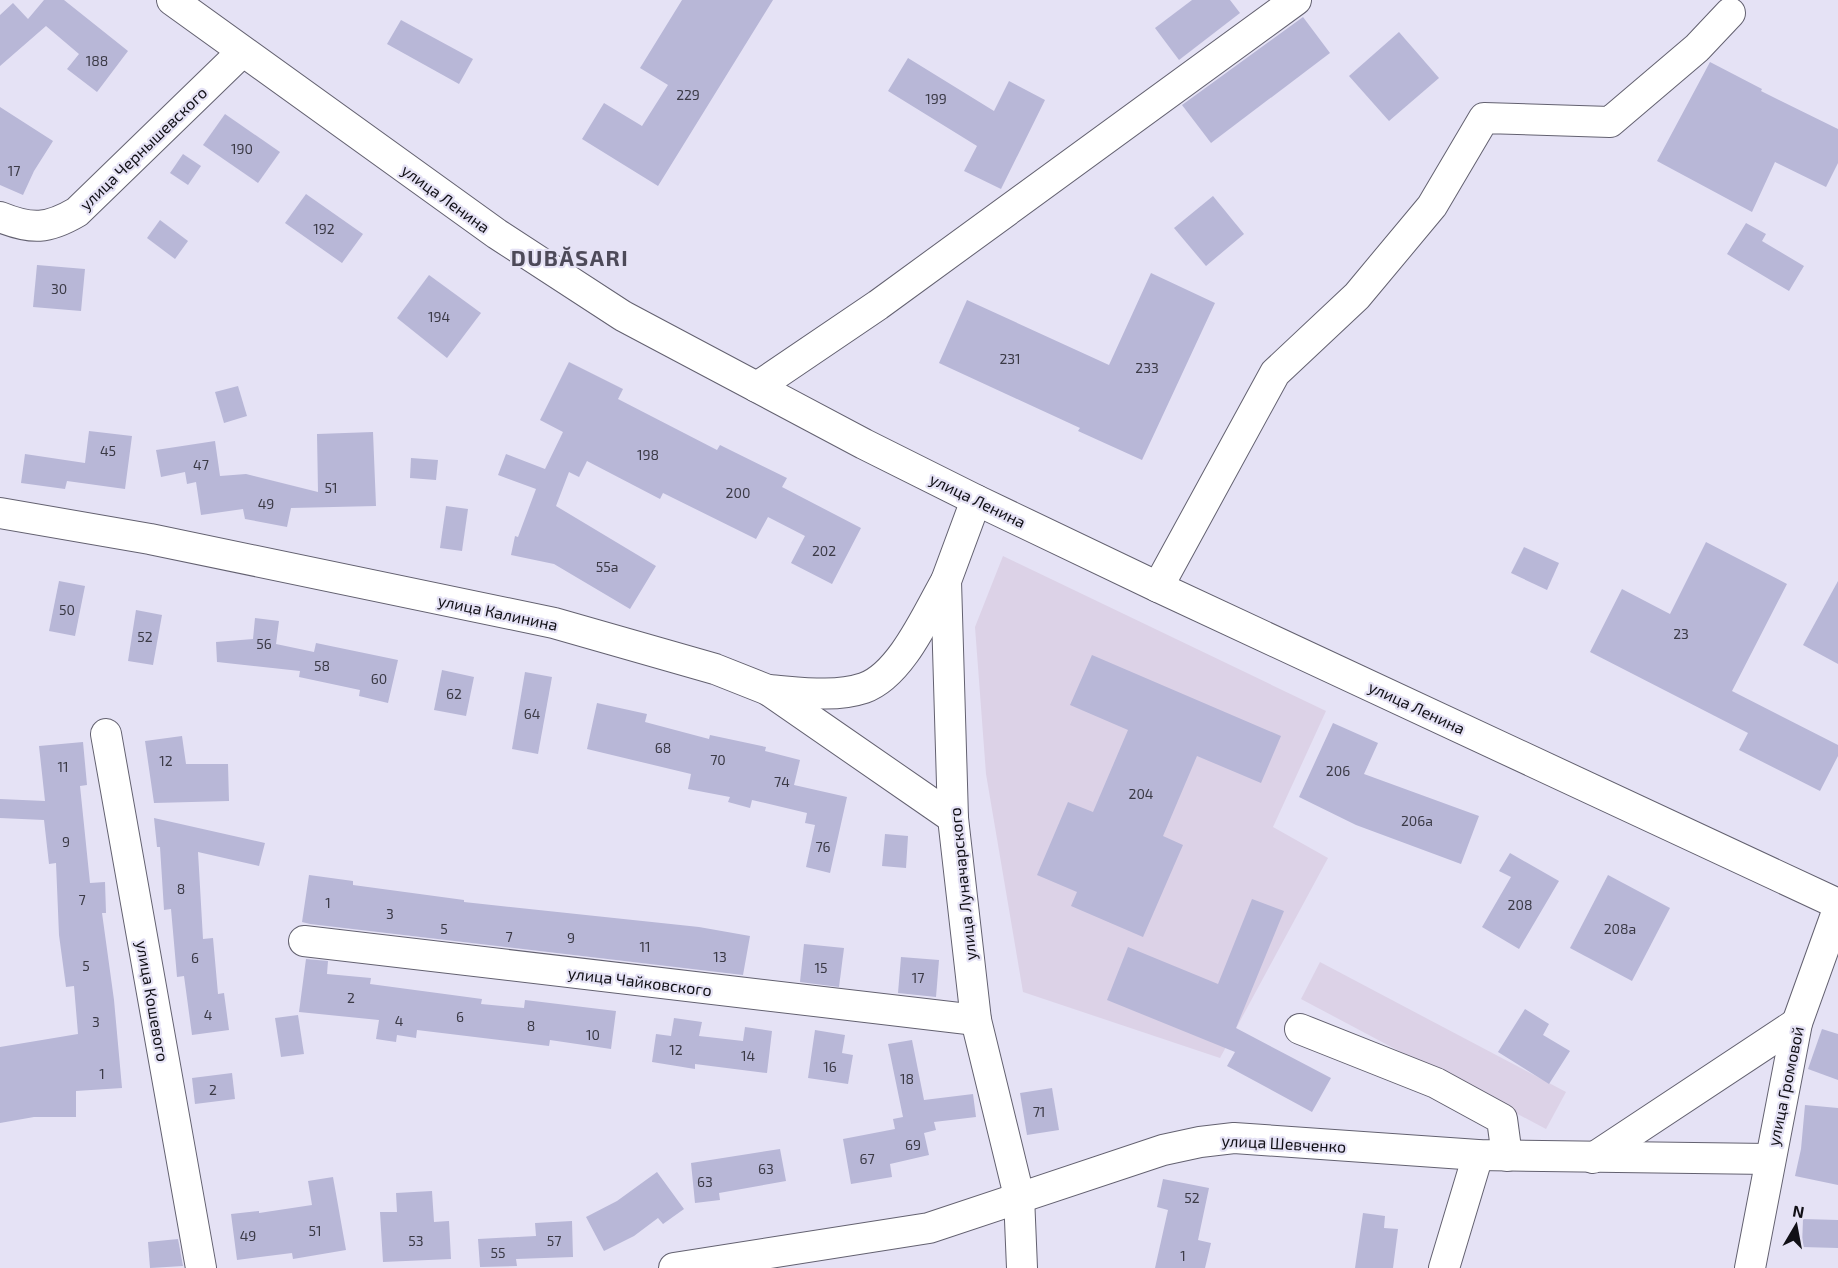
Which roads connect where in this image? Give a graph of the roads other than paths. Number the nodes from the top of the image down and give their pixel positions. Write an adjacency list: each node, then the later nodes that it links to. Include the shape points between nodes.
1 (172, 0): 4 (street, улица Ленина)
2 (1296, 0): 6 (street, via 878,305)
3 (1730, 13): 10 (street, via 1697,48 1610,122 1484,118 1432,206 1356,296 1275,373)
4 (242, 52): 5 (street, улица Чернышевского, via 78,212 47,226); 6 (street, улица Ленина, via 497,234 623,316)
5 (0, 217)
6 (757, 387): 7 (street, улица Ленина)
7 (976, 500): 9 (street, улица Луначарского); 10 (street, улица Ленина)
8 (0, 513): 11 (street, улица Калинина, via 150,539 554,623 715,669)
9 (946, 581): 11 (street, via 898,663 865,688 823,694); 13 (street, улица Луначарского)
10 (1158, 587): 14 (street, улица Ленина)
11 (768, 690): 13 (street, улица Калинина)
12 (106, 734): 24 (street, улица Кошевого)
13 (953, 818): 17 (street, улица Луначарского)
14 (1838, 904)
15 (1838, 909): 18 (street, улица Громовой)
16 (304, 941): 17 (street, улица Чайковского)
17 (976, 1020): 23 (street, улица Луначарского)
18 (1797, 1023): 21 (street); 22 (street, улица Громовой)
19 (1300, 1029): 20 (street, via 1436,1083 1502,1119)
20 (1493, 1155): 21 (street, улица Шевченко); 23 (street, улица Шевченко, via 1234,1138 1162,1150); 27 (street)
21 (1593, 1158): 22 (street, улица Шевченко)
22 (1770, 1159): 28 (street, улица Громовой)
23 (1019, 1196): 25 (street, улица Шевченко, via 929,1228); 26 (street, улица Луначарского)
24 (201, 1268)
25 (674, 1268)
26 (1022, 1268)
27 (1444, 1268)
28 (1750, 1268)

